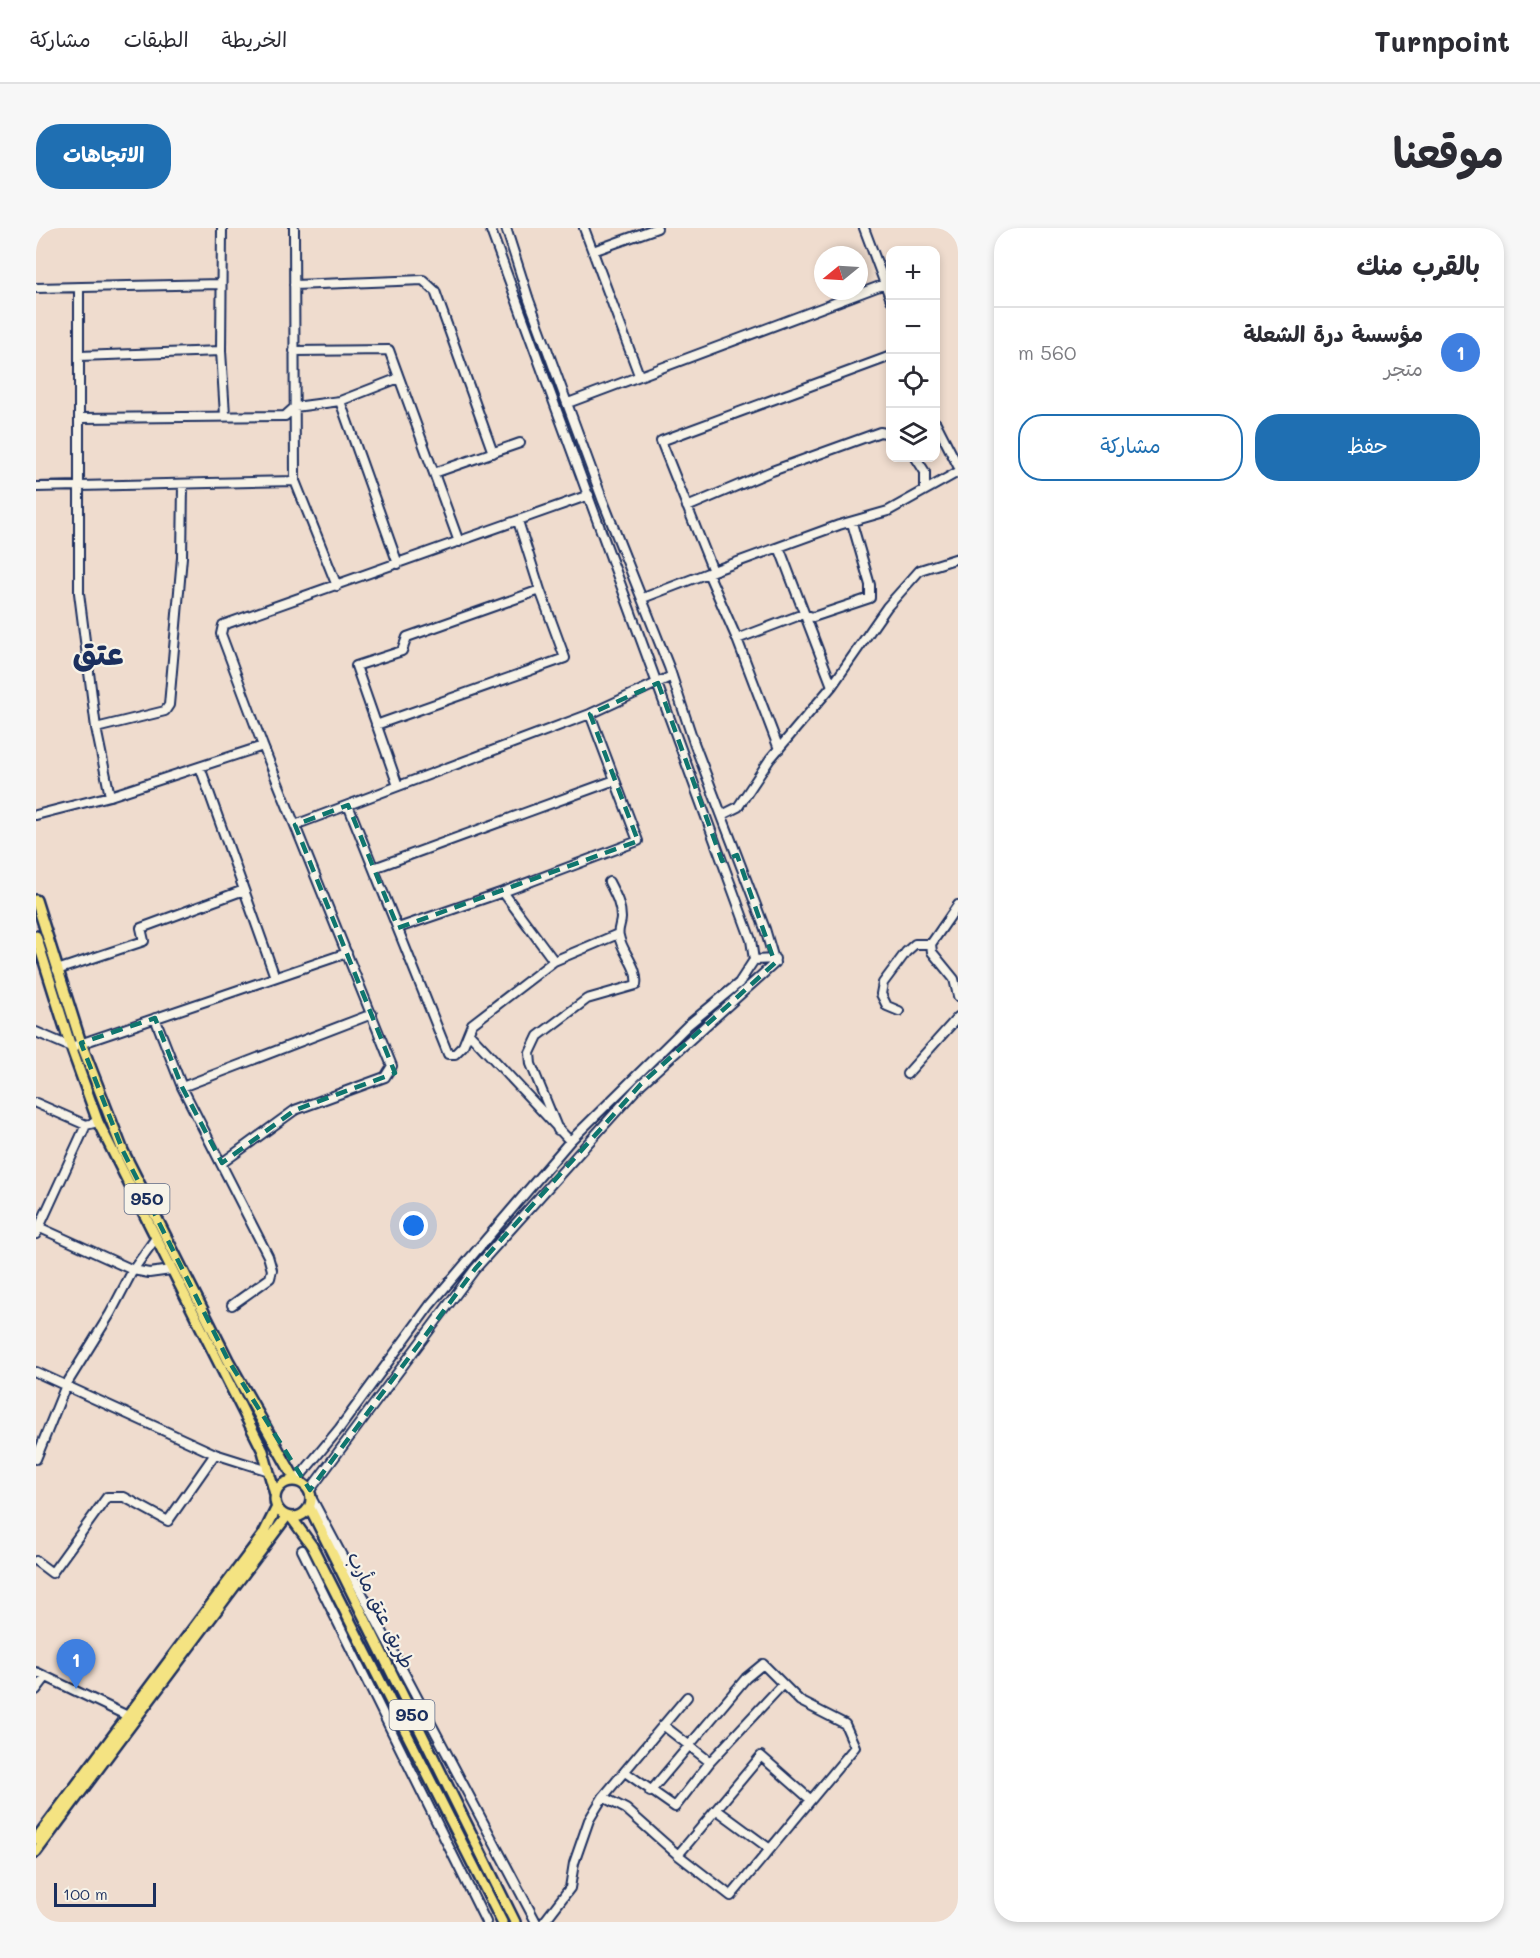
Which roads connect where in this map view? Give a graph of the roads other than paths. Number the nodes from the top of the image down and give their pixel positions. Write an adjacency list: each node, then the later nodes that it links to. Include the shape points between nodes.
1 (222, 228): 9 (street)
2 (294, 228): 11 (street)
3 (490, 228): 39 (street)
4 (506, 228): 21 (street)
5 (584, 228): 8 (street)
6 (657, 228): 8 (street)
7 (864, 228): 10 (street)
8 (593, 252): 18 (street)
9 (220, 284): 13 (street); 14 (street)
10 (885, 284): 18 (street)
11 (294, 285): 15 (street); 28 (street, via 423,280 435,291)
12 (36, 288): 13 (street)
13 (79, 289): 16 (street)
14 (221, 351): 16 (street); 23 (street)
15 (294, 351): 19 (street, via 389,350); 22 (street)
16 (79, 357): 24 (street)
17 (886, 358): 40 (street, via 661,441)
18 (639, 375): 21 (street)
19 (399, 378): 20 (street); 32 (street)
20 (340, 401): 22 (street); 46 (street)
21 (568, 403): 34 (street)
22 (295, 407): 23 (street, via 285,416); 33 (street)
23 (225, 415): 24 (street)
24 (80, 418): 37 (street)
25 (940, 431): 30 (street)
26 (886, 433): 40 (street, via 772,471)
27 (520, 443): 28 (street)
28 (493, 453): 32 (street)
29 (919, 462): 38 (street, via 925,472)
30 (958, 466)
31 (958, 472): 38 (street)
32 (434, 474): 43 (street)
33 (295, 481): 35 (street); 48 (street)
34 (597, 483): 39 (street); 50 (street)
35 (183, 485): 37 (street); 58 (street, via 182,557 169,705 165,711)
36 (36, 487): 37 (street)
37 (79, 487): 58 (street, via 79,593)
38 (925, 489): 42 (street, via 888,511)
39 (588, 492): 41 (street); 54 (street)
40 (687, 507): 47 (street)
41 (518, 521): 43 (street); 49 (street)
42 (852, 523): 44 (street); 51 (street, via 870,585 870,598 813,617)
43 (459, 542): 46 (street)
44 (779, 547): 47 (street); 51 (street)
45 (958, 558): 55 (street, via 920,570 886,607)
46 (399, 564): 48 (street)
47 (711, 572): 50 (street); 52 (street)
48 (337, 586): 60 (street, via 228,621 221,629)
49 (540, 590): 57 (street, via 407,638 402,651 356,666); 57 (street, via 565,658)
50 (643, 598): 53 (street)
51 (803, 614): 52 (street); 55 (street)
52 (737, 639): 62 (street)
53 (672, 676): 54 (street); 59 (street)
54 (658, 683): 56 (street); 61 (street)
55 (832, 686): 62 (street)
56 (590, 714): 64 (street); 65 (street)
57 (376, 724): 65 (street)
58 (96, 728): 66 (street)
59 (694, 743): 61 (street); 69 (street)
60 (263, 746): 63 (street); 70 (street)
61 (681, 747): 72 (street)
62 (779, 749): 69 (street, via 738,807)
63 (200, 767): 66 (street); 75 (street)
64 (615, 780): 73 (street); 76 (street, via 638,841)
65 (398, 786): 67 (street)
66 (110, 796): 68 (street)
67 (348, 805): 70 (street); 73 (street)
68 (36, 815)
69 (722, 815): 71 (street)
70 (295, 825): 83 (street)
71 (737, 855): 72 (street); 84 (street)
72 (722, 861): 86 (street, via 751,940)
73 (374, 868): 79 (street)
74 (609, 882): 80 (street, via 620,903)
75 (244, 890): 87 (street, via 141,928 144,941); 88 (street)
76 (503, 892): 79 (street); 85 (street)
77 (36, 900): 87 (main road, 950)
78 (958, 905): 82 (street)
79 (398, 928): 95 (street, via 448,1054 455,1054)
80 (618, 934): 85 (street); 103 (street, via 633,966 636,985 587,999 538,1036 530,1053)
81 (36, 936): 97 (main road, 950 / 950)
82 (931, 944): 89 (street, via 932,952 954,979); 90 (street, via 922,942 910,948 883,984 881,994 887,1006)
83 (347, 953): 88 (street); 91 (street)
84 (776, 959): 86 (street); 106 (street, via 767,972 641,1084)
85 (554, 960): 95 (street, via 472,1024)
86 (754, 960): 104 (street, via 739,983 688,1025)
87 (57, 970): 96 (main road, 950)
88 (275, 977): 93 (street)
89 (958, 996)
90 (899, 1011)
91 (372, 1014): 99 (street); 107 (street, via 392,1066 389,1074 295,1110)
92 (958, 1017): 98 (street)
93 (154, 1018): 96 (street); 99 (street)
94 (36, 1032): 97 (street)
95 (469, 1033): 103 (street)
96 (81, 1043): 97 (street); 109 (main road, 950)
97 (71, 1047): 101 (main road, 950 / 950)
98 (907, 1074)
99 (182, 1087): 107 (street)
100 (36, 1103): 102 (street)
101 (98, 1122): 102 (street); 109 (main road, 950 / 950)
102 (86, 1125): 108 (street)
103 (558, 1130): 105 (street)
104 (578, 1135): 105 (street); 106 (street)
105 (570, 1142): 118 (street, via 430,1305 339,1429)
106 (587, 1144): 120 (street, via 475,1269)
107 (222, 1163): 112 (street, via 272,1270 270,1278)
108 (37, 1229): 110 (street)
109 (160, 1237): 110 (street); 111 (main road, 950 / 950); 118 (main road, 950)
110 (133, 1270): 111 (street); 114 (street)
111 (171, 1270): 117 (main road, 950 / 950, via 263,1451)
112 (232, 1305)
113 (36, 1372): 114 (street)
114 (66, 1384): 115 (street); 116 (street)
115 (214, 1454): 117 (street); 124 (street, via 168,1521 124,1497 107,1497 52,1574)
116 (36, 1459)
117 (269, 1471): 119 (main road, 950 / 950)
118 (296, 1480): 119 (main road, via 283,1484); 120 (main road)
119 (275, 1494): 121 (main road)
120 (310, 1499): 122 (main road, via 304,1514); 145 (main road, طريق عتق مأرب / 950); 146 (street)
121 (277, 1507): 122 (main road); 130 (main road, via 262,1535)
122 (289, 1517): 130 (main road); 144 (main road, طريق عتق مأرب / 950, via 312,1546)
123 (302, 1550): 143 (street)
124 (36, 1562)
125 (36, 1672): 126 (street)
126 (46, 1677): 128 (street); 130 (street)
127 (782, 1685): 132 (street, via 763,1664 758,1666); 133 (street); 137 (street, via 800,1701 845,1724 855,1747)
128 (36, 1690)
129 (687, 1697): 131 (street)
130 (132, 1718): 139 (main road); 141 (main road)
131 (663, 1725): 132 (street); 134 (street)
132 (689, 1745): 133 (street); 135 (street)
133 (710, 1762): 135 (street, via 675,1807)
134 (625, 1772): 135 (street); 136 (street)
135 (650, 1792)
136 (603, 1797): 142 (street, via 626,1809); 147 (street, via 589,1820 570,1888)
137 (811, 1800): 138 (street, via 761,1756); 140 (street)
138 (717, 1810): 140 (street); 142 (street)
139 (36, 1839)
140 (770, 1849): 142 (street, via 731,1896)
141 (36, 1852)
142 (678, 1855)
143 (486, 1922)
144 (502, 1922)
145 (515, 1922)
146 (536, 1922)
147 (544, 1922)

